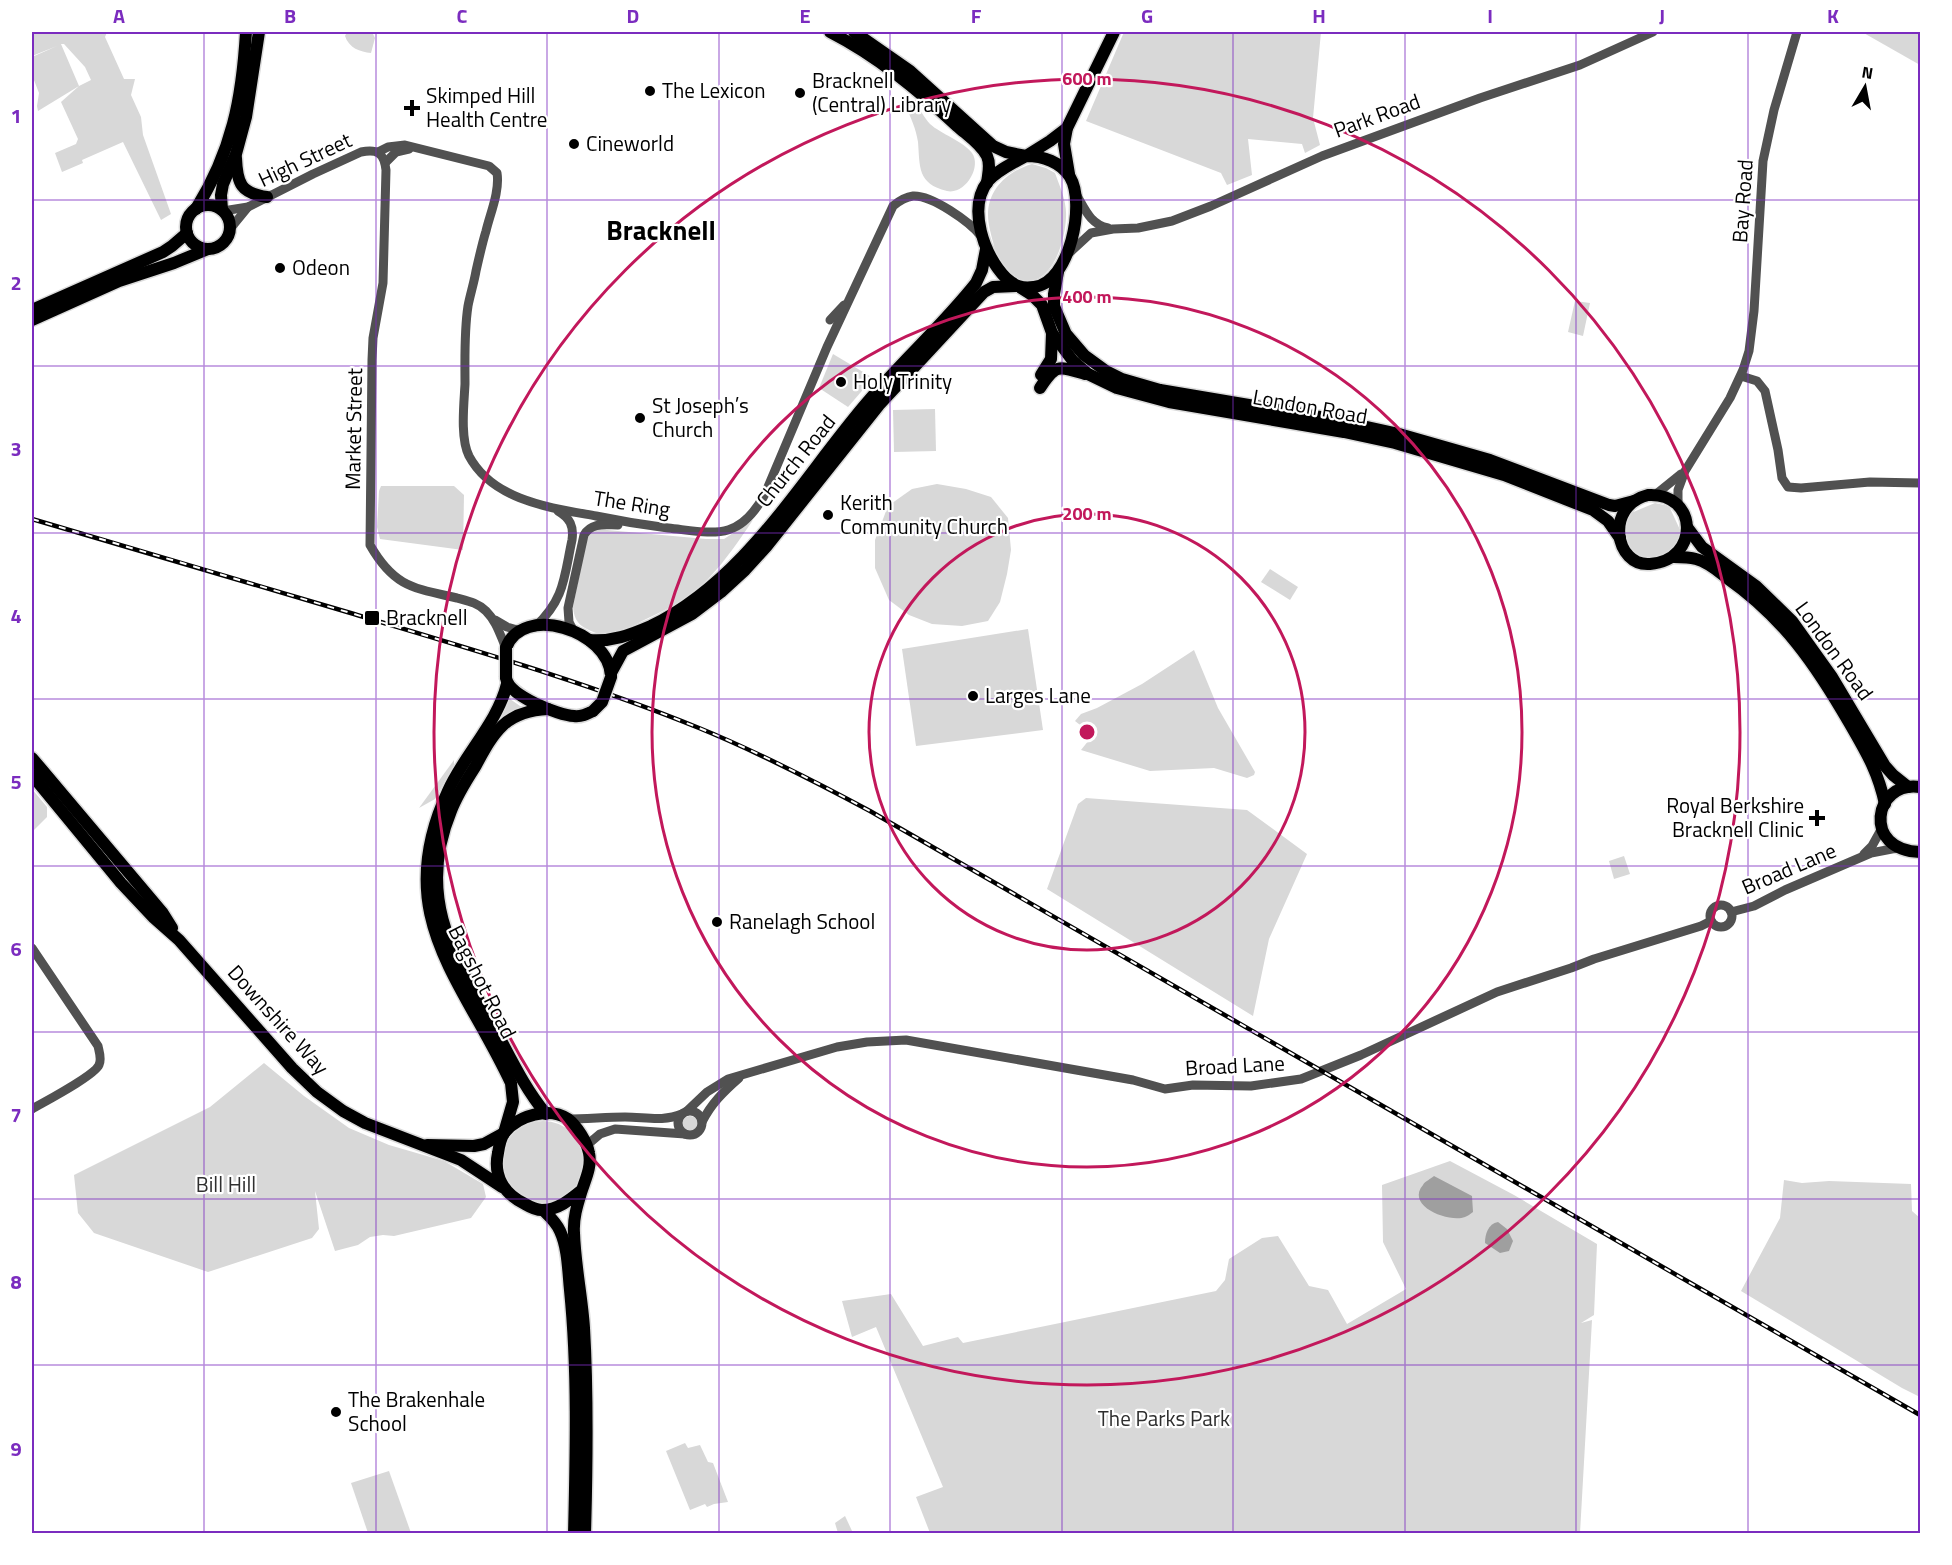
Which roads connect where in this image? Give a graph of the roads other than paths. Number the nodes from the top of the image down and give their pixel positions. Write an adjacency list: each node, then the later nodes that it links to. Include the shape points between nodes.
1 (246, 32): 20 (main road, via 240,95 230,140)
2 (259, 32): 11 (main road)
3 (830, 32): 16 (main road, via 888,68 979,146 989,162)
4 (854, 32): 12 (main road, via 910,71 993,146)
5 (1114, 32): 8 (main road)
6 (1653, 32): 23 (street, Park Road, via 1580,66 1322,156 1182,217 1138,228)
7 (1797, 32): 35 (street, Bay Road, via 1763,161 1754,311)
8 (1067, 128): 12 (main road); 15 (main road, via 1064,144)
9 (418, 148): 10 (street, High Street, via 395,145); 13 (street, via 396,152); 14 (street, High Street)
10 (378, 152): 13 (street, High Street); 18 (street, High Street, via 350,156)
11 (236, 154): 18 (main road, via 242,186); 21 (main road, via 223,184)
12 (1026, 156): 15 (main road, via 1048,159); 16 (main road)
13 (386, 163): 47 (street, Market Street, via 383,283 373,352 370,544 384,567 400,581 474,603)
14 (496, 170): 42 (street, The Ring, via 497,183 465,331 466,444 469,456 490,481 521,498)
15 (1070, 176): 17 (main road)
16 (987, 183): 25 (main road, via 980,209)
17 (1075, 193): 23 (street, via 1094,222); 27 (main road, via 1073,233)
18 (267, 197): 19 (street, High Street)
19 (248, 207): 21 (street, High Street); 22 (street, High Street)
20 (196, 209): 21 (main road, via 209,205); 24 (main road, via 187,222)
21 (223, 211): 22 (main road)
22 (230, 229): 26 (main road, via 224,242)
23 (1113, 229): 27 (street, Park Road, via 1087,235)
24 (187, 233): 26 (main road, via 194,244); 30 (main road, via 163,252)
25 (984, 243): 29 (main road, via 997,268); 33 (main road, Church Road, via 982,270 976,284); 43 (street, The Ring, via 963,218 919,197 906,198 893,206 850,298 834,322 765,494 748,520 716,534)
26 (208, 249): 31 (main road, via 119,281)
27 (1066, 257): 28 (main road)
28 (1058, 272): 29 (main road, via 1042,286); 40 (main road, London Road, via 1054,300 1066,334 1090,360 1129,382 1399,434 1490,460 1601,503 1615,506)
29 (1018, 287): 32 (main road, London Road, via 1042,305); 33 (main road, Church Road, via 987,289)
30 (32, 310)
31 (32, 320)
32 (1052, 333): 36 (main road, London Road, via 1073,361); 36 (main road, via 1053,353 1041,376 1040,388 1050,373 1060,367)
33 (936, 335): 34 (main road, Church Road)
34 (905, 367): 51 (main road, Church Road, via 863,407 755,542 709,589 678,611 629,635 615,640); 53 (main road, Church Road, via 766,547 722,592 692,614 627,648)
35 (1741, 376): 37 (street, Bay Road); 38 (street, via 1757,381 1765,392 1786,484 1796,488 1870,482)
36 (1095, 378): 45 (main road, London Road, via 1161,401 1347,432 1473,465 1593,510 1608,521)
37 (1685, 471): 39 (street, Bay Road); 41 (street, Bay Road, via 1678,490)
38 (1920, 483)
39 (1655, 495): 40 (main road); 41 (main road)
40 (1634, 501): 45 (main road, via 1621,516)
41 (1678, 505): 44 (main road)
42 (555, 509): 43 (street, The Ring); 48 (street, via 569,519 572,540 556,603)
43 (635, 524): 49 (street, via 594,526 586,532 568,608)
44 (1687, 526): 46 (main road, via 1686,540); 58 (main road, London Road, via 1702,547 1756,586 1792,621 1832,677 1886,766)
45 (1620, 538): 46 (main road, via 1629,557 1640,563 1648,565)
46 (1674, 557): 59 (main road, London Road, via 1697,559 1714,569 1770,612 1792,635 1872,761)
47 (493, 618): 50 (street, Market Street); 52 (street)
48 (535, 627): 49 (main road, via 556,625); 50 (main road)
49 (573, 630): 51 (main road)
50 (521, 631): 52 (main road)
51 (590, 640): 53 (main road, via 607,659)
52 (506, 648): 54 (main road, bridge)
53 (611, 675): 55 (main road, bridge, via 602,702 593,711 575,716)
54 (507, 680): 55 (main road, via 523,698); 74 (main road, Bagshot Road, via 499,705 444,799 430,846 426,879 438,944 511,1083 513,1102)
55 (548, 709): 71 (main road, Bagshot Road, via 514,716 500,727 488,745 451,810 440,847 437,879 441,918 454,956 528,1090)
56 (32, 758): 66 (main road, Downshire Way, via 162,912)
57 (32, 774): 66 (main road, Downshire Way, via 122,883)
58 (1914, 787): 59 (main road, via 1893,793)
59 (1884, 804): 60 (main road, London Road)
60 (1882, 828): 61 (main road); 63 (street, Broad Lane)
61 (1897, 848): 62 (main road); 63 (street, Broad Lane)
62 (1920, 852)
63 (1860, 858): 64 (street, Broad Lane, via 1754,906)
64 (1731, 912): 65 (street, via 1732,919 1724,927); 65 (street, via 1726,906 1716,907 1711,911)
65 (1711, 921): 68 (street, Broad Lane, via 1497,992 1339,1065 1284,1083 1165,1089 906,1040 837,1047)
66 (179, 940): 76 (main road, Downshire Way, via 317,1092 365,1124)
67 (32, 948): 69 (street, via 98,1046 100,1060 83,1078)
68 (740, 1076): 70 (street, Broad Lane, via 706,1092); 73 (street, Broad Lane, via 718,1097)
69 (32, 1109)
70 (684, 1113): 72 (street, via 658,1120); 73 (street, via 698,1114); 75 (street, via 678,1125)
71 (546, 1114): 72 (main road); 74 (main road, via 523,1118)
72 (567, 1119): 77 (main road)
73 (702, 1122): 75 (street, via 698,1131)
74 (504, 1133): 76 (main road, Downshire Way, via 474,1146); 78 (main road, via 496,1166)
75 (685, 1134): 77 (street, via 615,1129 600,1134)
76 (422, 1145): 78 (main road, Downshire Way, via 466,1163)
77 (587, 1145): 79 (main road, via 589,1168)
78 (503, 1188): 80 (main road, via 517,1200)
79 (582, 1190): 80 (main road, via 564,1203); 84 (main road, via 574,1234 586,1384)
80 (543, 1210): 81 (main road, via 561,1232 566,1253 575,1367)
81 (575, 1474): 82 (main road); 83 (main road)
82 (567, 1533)
83 (574, 1533)
84 (585, 1533)

